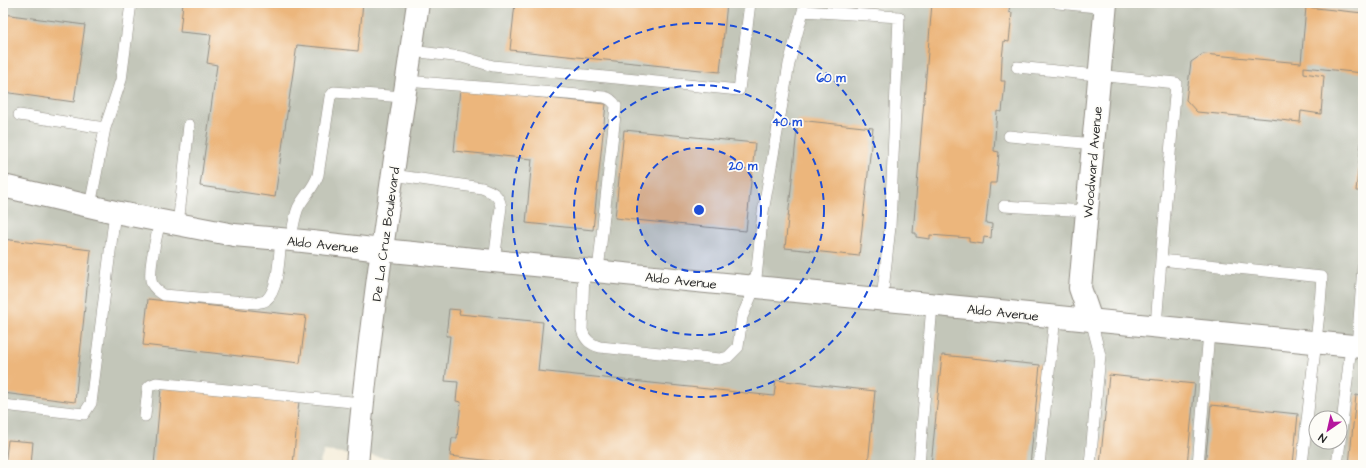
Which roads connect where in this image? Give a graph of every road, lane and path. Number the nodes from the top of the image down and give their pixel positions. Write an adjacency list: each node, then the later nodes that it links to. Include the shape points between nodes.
1 (131, 3): 12 (lane, via 121,80)
2 (418, 3): 6 (street, De La Cruz Boulevard)
3 (750, 3): 6 (lane, via 739,90 493,66 462,56)
4 (1058, 3): 5 (lane)
5 (1106, 6): 8 (street, Woodward Avenue)
6 (411, 51): 9 (street, De La Cruz Boulevard)
7 (1017, 67): 8 (lane)
8 (1100, 76): 14 (street, Woodward Avenue); 24 (lane, via 1176,84)
9 (405, 89): 15 (street, De La Cruz Boulevard); 22 (lane, via 334,92 330,97 318,175 298,209); 27 (lane, via 610,98 616,106)
10 (19, 115): 12 (lane)
11 (189, 125): 21 (lane)
12 (105, 128): 17 (lane)
13 (1009, 136): 14 (lane)
14 (1094, 144): 20 (street, Woodward Avenue)
15 (393, 175): 23 (street, De La Cruz Boulevard); 25 (lane, via 482,188 495,195 500,200 501,207)
16 (3, 186): 17 (street, Aldo Avenue)
17 (90, 206): 19 (street, Aldo Avenue)
18 (1004, 206): 20 (lane)
19 (115, 212): 21 (street, Aldo Avenue); 38 (lane, via 91,403 84,414)
20 (1087, 212): 32 (street, Woodward Avenue, via 1080,288)
21 (169, 223): 22 (street, Aldo Avenue, via 234,235); 22 (lane, via 150,274 152,284 164,295 257,303 265,301 276,284)
22 (286, 240): 23 (street, Aldo Avenue)
23 (382, 250): 25 (street, Aldo Avenue); 37 (street, De La Cruz Boulevard)
24 (1161, 260): 33 (lane); 35 (lane, via 1322,276)
25 (494, 261): 27 (street, Aldo Avenue)
26 (1363, 267): 36 (lane)
27 (591, 271): 28 (street, Aldo Avenue); 28 (lane, via 582,330 585,339 592,345 720,359 728,357 738,347 742,317)
28 (755, 287): 29 (street, Aldo Avenue); 29 (lane, via 763,212 789,64 803,11 899,17 890,227)
29 (882, 300): 30 (street, Aldo Avenue)
30 (932, 305): 31 (street, Aldo Avenue); 43 (lane)
31 (1055, 317): 32 (street, Aldo Avenue); 44 (lane)
32 (1091, 320): 33 (street, Aldo Avenue); 45 (lane, via 1100,355)
33 (1156, 326): 34 (street, Aldo Avenue)
34 (1209, 332): 35 (street, Aldo Avenue); 46 (lane)
35 (1316, 343): 36 (street, Aldo Avenue); 47 (lane)
36 (1357, 347): 39 (lane)
37 (362, 403): 40 (lane, via 156,383 148,388); 42 (street, De La Cruz Boulevard)
38 (3, 405)
39 (1346, 410)
40 (145, 416)
41 (1339, 450): 48 (lane)
42 (357, 465)
43 (919, 465)
44 (1039, 465)
45 (1090, 465)
46 (1198, 465)
47 (1302, 465)
48 (1337, 465)

